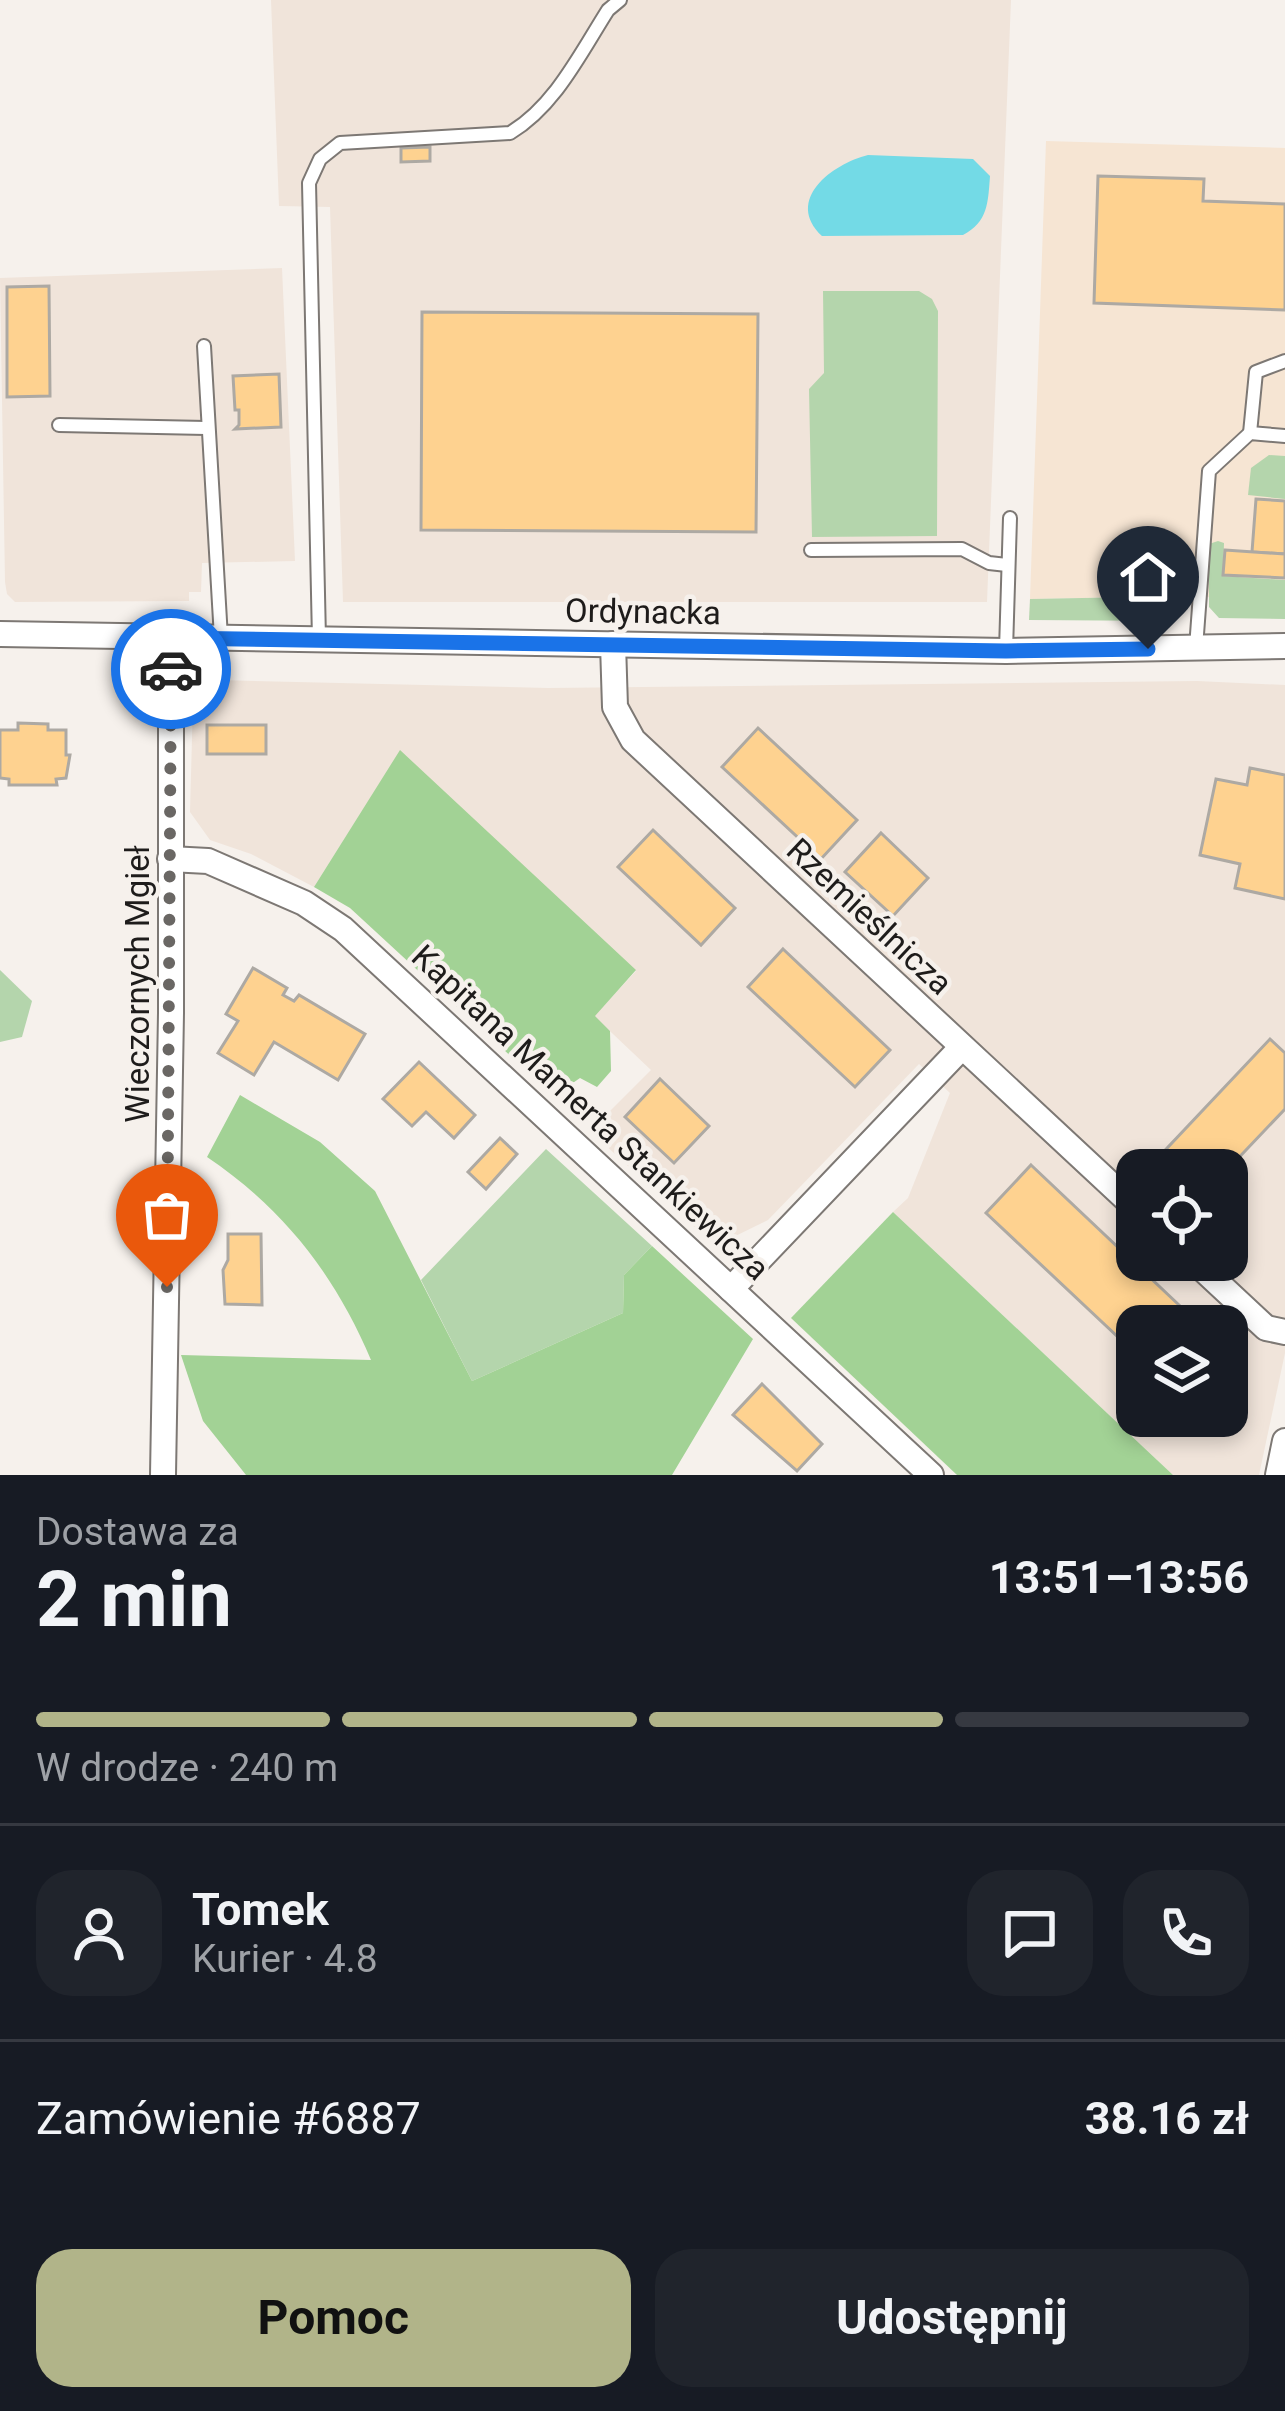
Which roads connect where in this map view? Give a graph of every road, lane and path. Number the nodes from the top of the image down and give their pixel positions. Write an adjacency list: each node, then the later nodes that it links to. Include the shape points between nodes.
1 (620, 0): 14 (lane, via 549,100 509,133 340,143 320,158 309,182)
2 (204, 346): 5 (lane)
3 (1285, 361): 6 (lane, via 1256,372)
4 (59, 425): 5 (lane)
5 (206, 428): 13 (lane)
6 (1250, 433): 7 (lane); 17 (lane, via 1210,471)
7 (1285, 436)
8 (1010, 518): 10 (lane)
9 (812, 550): 10 (lane, via 962,549)
10 (1006, 565): 18 (lane)
11 (0, 634): 12 (street, Ordynacka)
12 (171, 638): 13 (street, Ordynacka); 19 (street, Wieczornych Mgieł)
13 (221, 638): 14 (street, Ordynacka)
14 (319, 638): 15 (street, Ordynacka)
15 (613, 644): 18 (street, Ordynacka); 20 (street, Rzemieślnicza, via 615,706 633,740)
16 (1285, 646): 17 (street, Ordynacka)
17 (1196, 648): 18 (street, Ordynacka)
18 (1006, 651)
19 (170, 860): 23 (street, Kapitana Mamerta Stankiewicza, via 208,861 343,929); 26 (street, Wieczornych Mgieł)
20 (962, 1047): 21 (street, Rzemieślnicza); 23 (street)
21 (1116, 1190)
22 (1215, 1281): 24 (street, via 1266,1328)
23 (731, 1289): 27 (street, Kapitana Mamerta Stankiewicza)
24 (1285, 1332)
25 (1285, 1441): 28 (street)
26 (163, 1475)
27 (931, 1475)
28 (1278, 1475)

